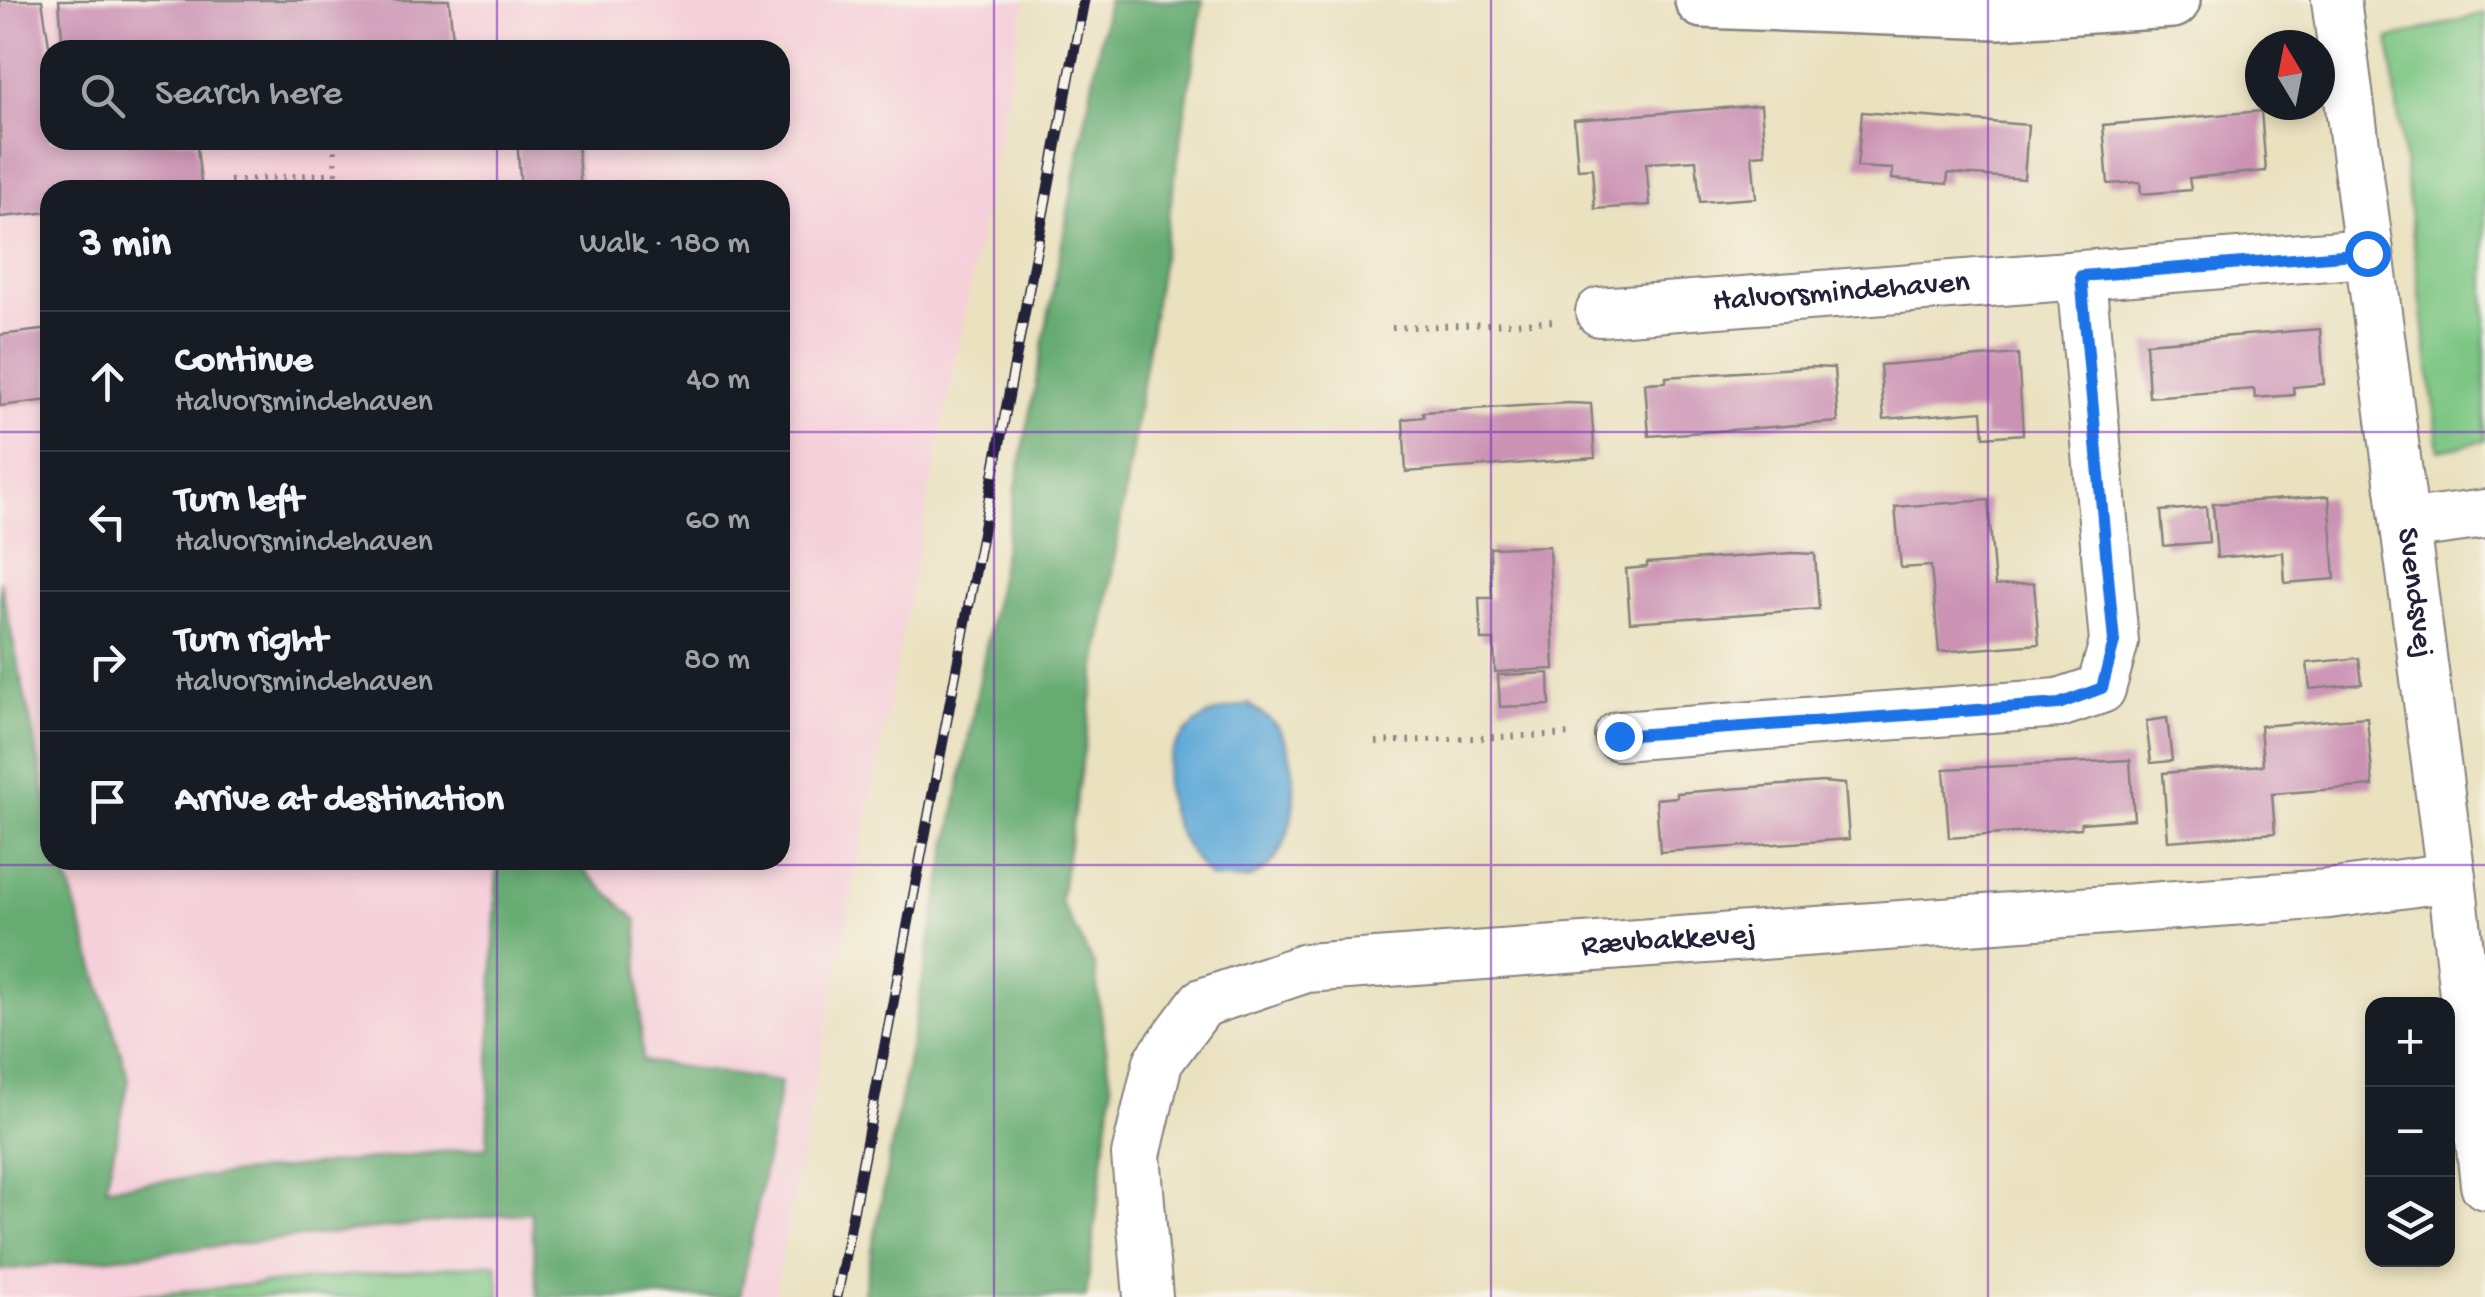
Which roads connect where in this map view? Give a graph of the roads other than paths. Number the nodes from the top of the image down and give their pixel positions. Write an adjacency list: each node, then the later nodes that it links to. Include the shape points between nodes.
1 (1703, 0): 2 (street, via 1998,11)
2 (2172, 0)
3 (2336, 0): 4 (street, Svendsvej)
4 (2367, 253): 5 (street, Halvorsmindehaven); 8 (street, Svendsvej)
5 (2081, 276): 6 (street, Halvorsmindehaven); 9 (street, via 2114,642 2102,688 2059,704)
6 (1600, 312)
7 (2485, 514): 8 (street)
8 (2404, 524): 10 (street, Svendsvej)
9 (1619, 736)
10 (2451, 877): 11 (street, Svendsvej); 12 (street, Rævbakkevej, via 2329,894 1306,968 1202,1003 1158,1062 1136,1154)
11 (2485, 1186)
12 (1148, 1297)

